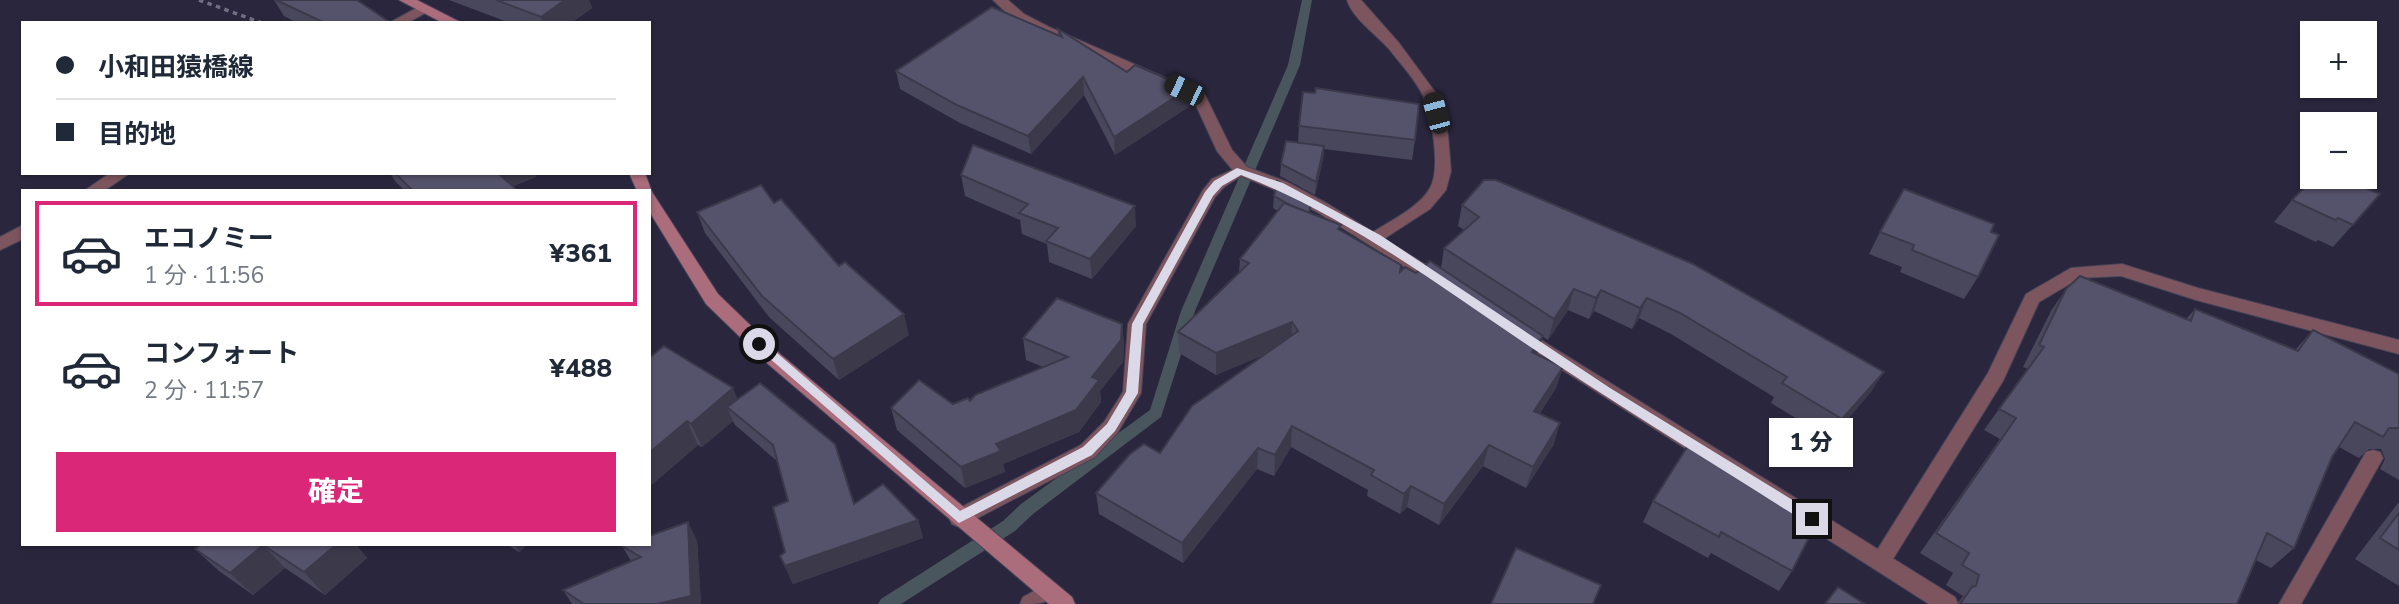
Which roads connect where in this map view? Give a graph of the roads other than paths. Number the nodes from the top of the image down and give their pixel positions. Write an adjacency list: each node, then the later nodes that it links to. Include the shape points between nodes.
1 (406, 0): 4 (main road)
2 (1000, 0): 7 (street, via 1044,30 1200,98 1210,112 1215,134)
3 (1354, 0): 12 (street, via 1431,96 1440,135 1443,170 1438,190)
4 (422, 9): 5 (street); 6 (main road)
5 (400, 21)
6 (450, 21)
7 (1242, 171): 12 (street, via 1279,185); 18 (street, via 1218,183 1209,194 1137,324 1132,393 1111,427 1088,451)
8 (119, 175): 9 (street)
9 (95, 189)
10 (651, 200): 18 (main road, via 712,299 774,359)
11 (21, 232): 13 (street)
12 (1376, 238): 14 (street)
13 (0, 244)
14 (1457, 292)
15 (1499, 320): 19 (street)
16 (2399, 347): 19 (street, via 2122,270 2077,272 2032,298 1996,376)
17 (2373, 458): 22 (street)
18 (959, 518): 20 (main road)
19 (1881, 561): 21 (street)
20 (1048, 600)
21 (1947, 604)
22 (2290, 604)

